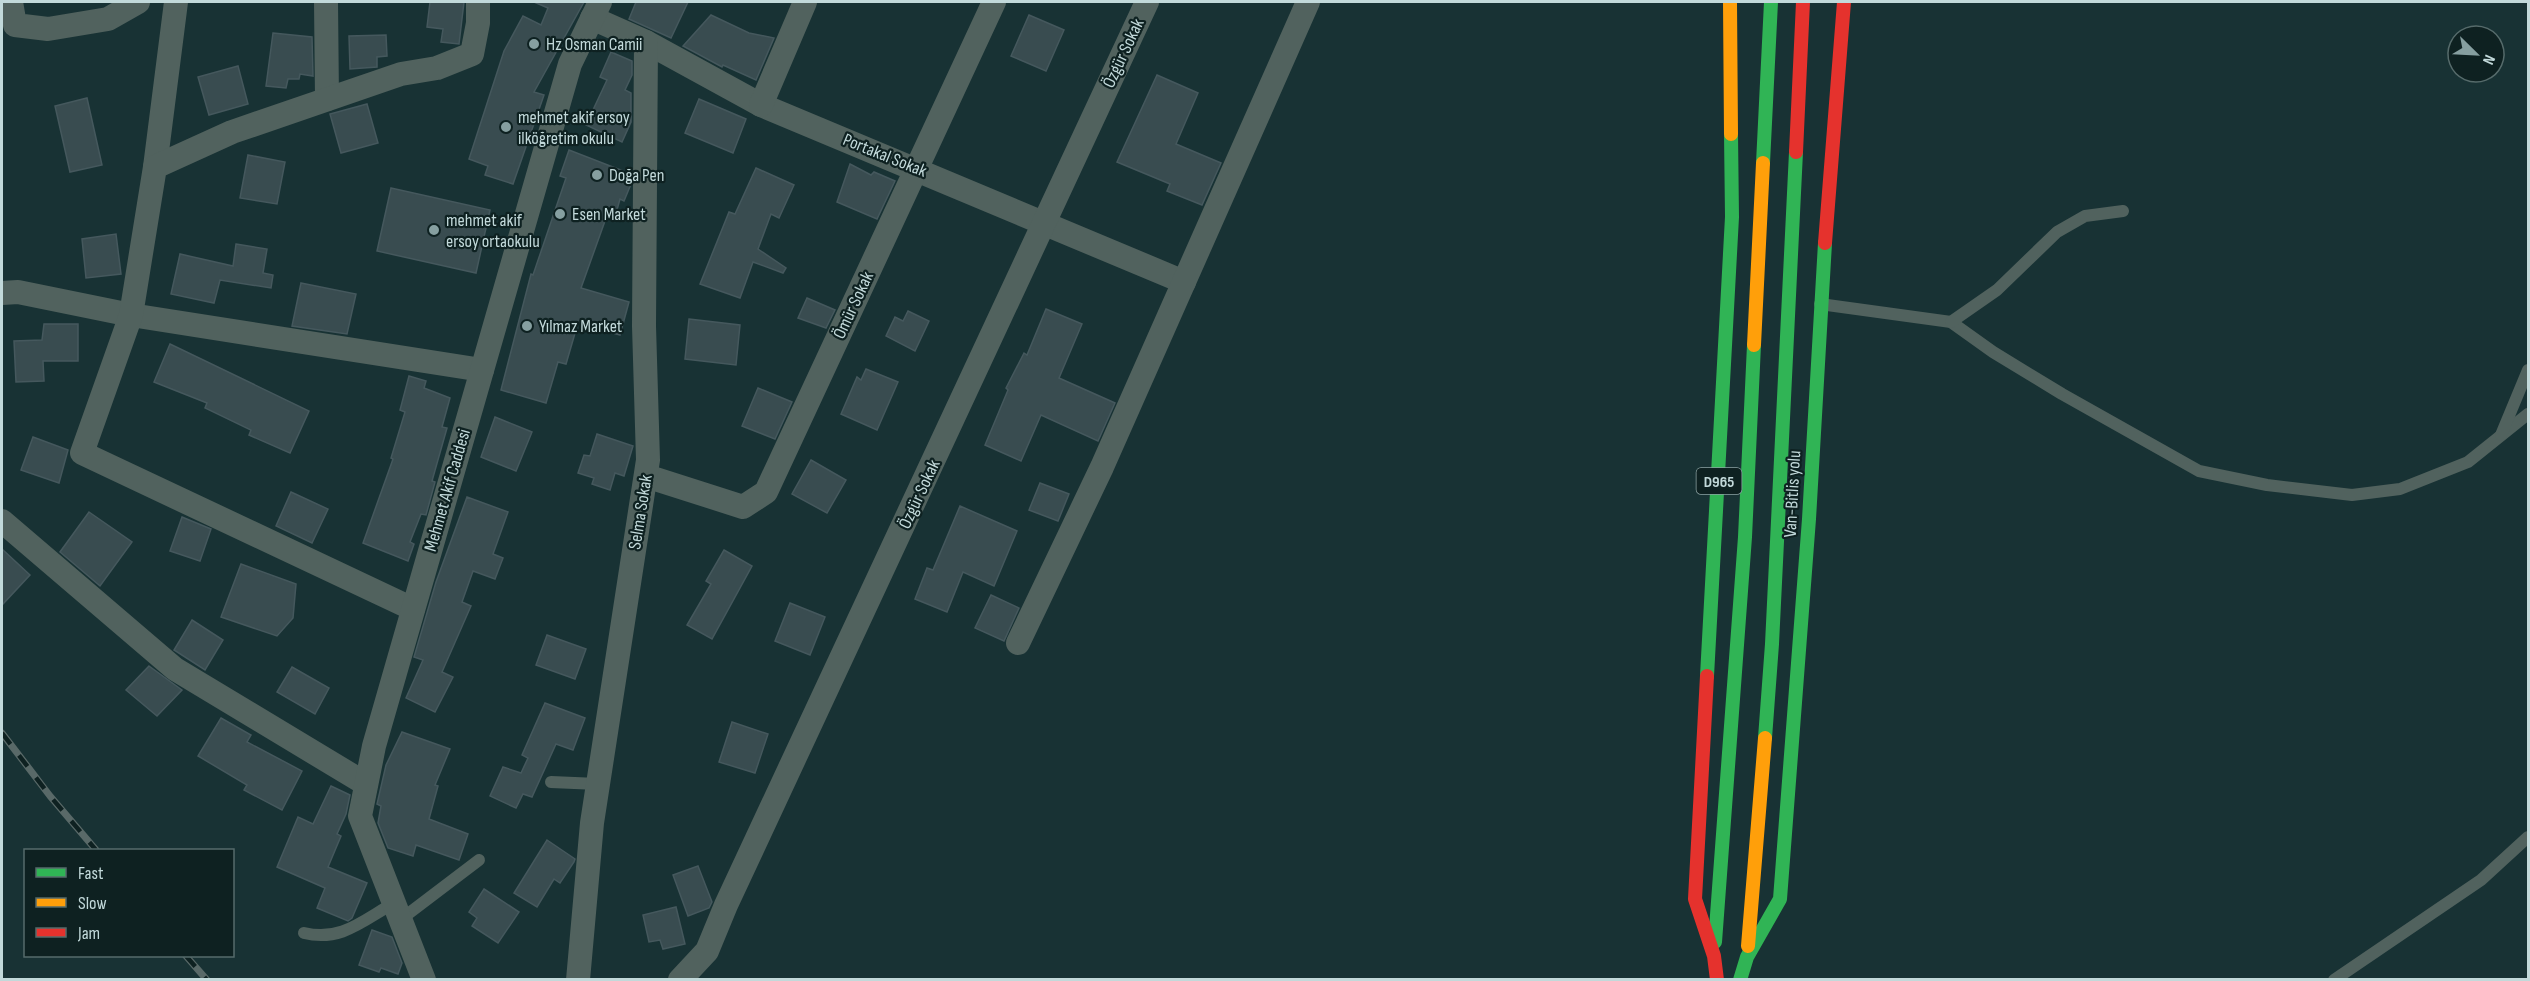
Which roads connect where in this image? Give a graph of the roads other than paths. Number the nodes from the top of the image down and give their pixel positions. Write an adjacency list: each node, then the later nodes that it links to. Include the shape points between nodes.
1 (10, 2): 15 (street)
2 (138, 2): 15 (street, via 108,19 48,29)
3 (176, 2): 19 (street)
4 (327, 2): 17 (street)
5 (478, 2): 17 (street, via 472,54)
6 (806, 2): 18 (street)
7 (994, 2): 20 (street, Ömür Sokak)
8 (1147, 2): 22 (street, Özgür Sokak)
9 (1308, 2): 23 (street)
10 (1730, 2): 43 (highway, D965, via 1731,229 1695,899)
11 (1771, 2): 43 (highway, via 1745,537)
12 (1803, 2): 44 (highway, via 1772,644)
13 (1844, 2): 25 (highway, Van-Bitlis yolu)
14 (596, 10): 16 (street, Portakal Sokak); 28 (street, Mehmet Akif Caddesi, via 570,64)
15 (8, 25)
16 (646, 42): 18 (street, Portakal Sokak); 32 (street, Selma Sokak)
17 (327, 99): 19 (street, via 232,132)
18 (761, 105): 20 (street, Portakal Sokak)
19 (155, 167): 26 (street)
20 (917, 168): 22 (street, Portakal Sokak); 32 (street, Ömür Sokak, via 766,492 743,507)
21 (2123, 211): 27 (lane, via 2085,216 2057,232 1997,290)
22 (1046, 222): 23 (street, Portakal Sokak); 47 (street, Özgür Sokak, via 707,951)
23 (1184, 282): 35 (street)
24 (2, 293): 26 (street, via 18,292)
25 (1820, 304): 27 (lane); 44 (highway, Van-Bitlis yolu, via 1808,531 1780,898)
26 (131, 315): 28 (street); 34 (street, via 82,453)
27 (1951, 322): 31 (lane, via 2062,394 2199,471 2267,485 2352,495 2400,489 2444,473 2468,462)
28 (482, 370): 34 (street, Mehmet Akif Caddesi)
29 (2529, 370): 31 (lane)
30 (2529, 414): 31 (lane)
31 (2500, 438)
32 (646, 476): 38 (street, Selma Sokak)
33 (2, 521): 37 (street, via 175,669)
34 (413, 609): 37 (street, Mehmet Akif Caddesi)
35 (1018, 643)
36 (551, 782): 38 (lane)
37 (366, 784): 41 (street, Mehmet Akif Caddesi, via 360,816)
38 (598, 784): 46 (street, Selma Sokak)
39 (2529, 837): 50 (lane, via 2481,880)
40 (479, 860): 41 (lane)
41 (397, 911): 42 (lane, via 336,936); 45 (street, Mehmet Akif Caddesi)
42 (304, 933)
43 (1714, 956): 48 (highway, D965)
44 (1747, 957): 49 (highway, Van-Bitlis yolu)
45 (424, 980)
46 (578, 980)
47 (680, 980)
48 (1717, 980)
49 (1740, 980)
50 (2334, 980)

